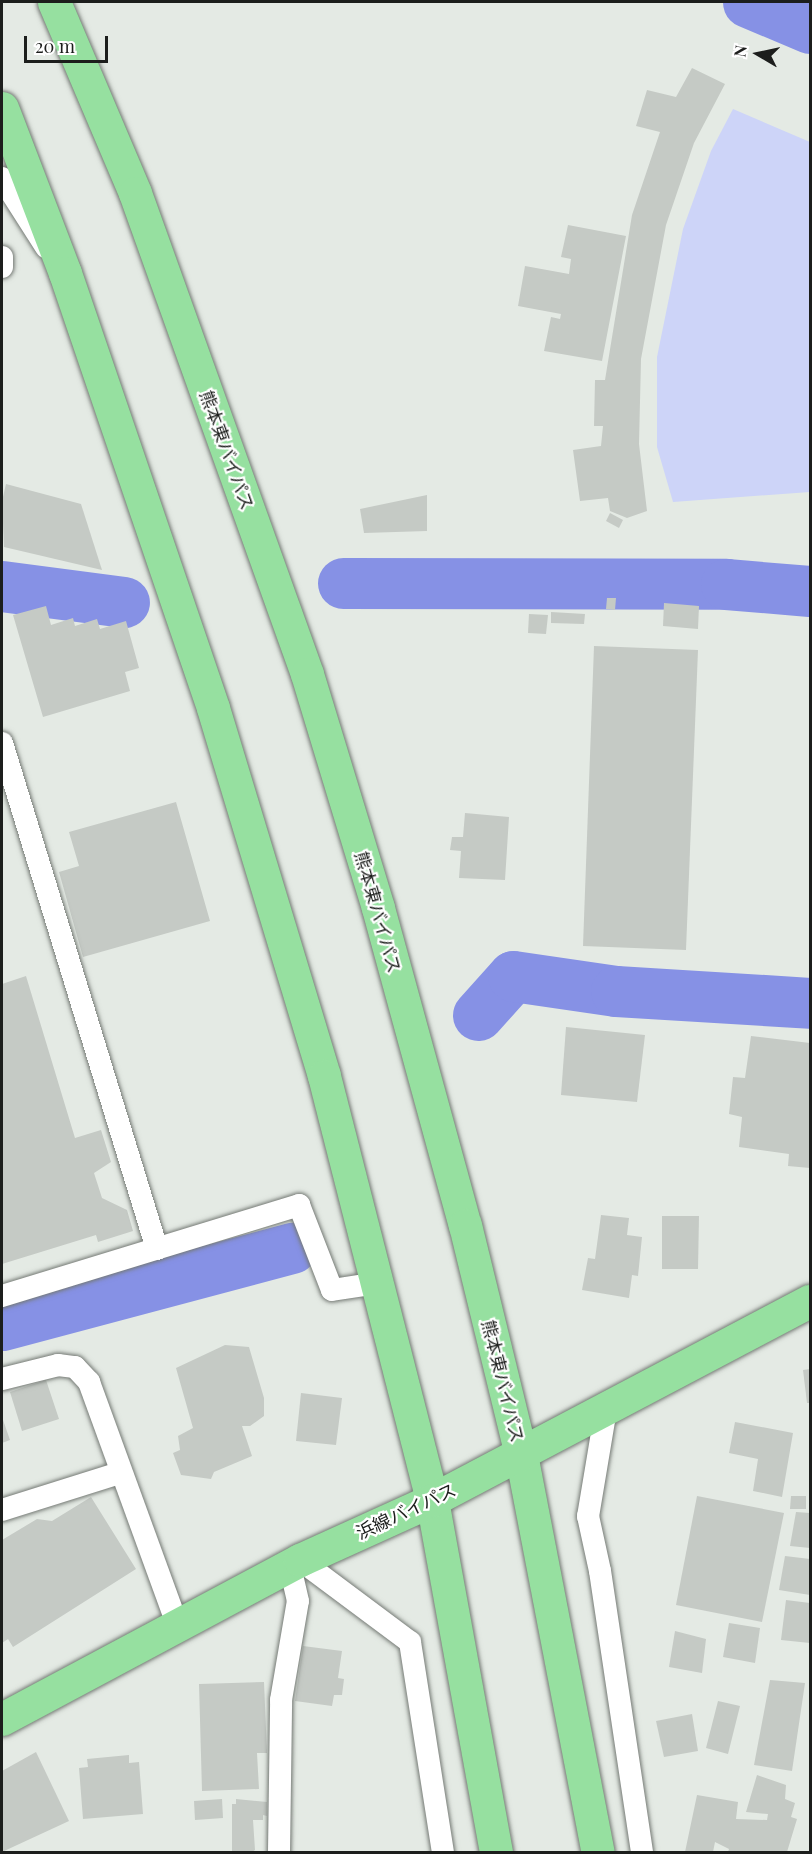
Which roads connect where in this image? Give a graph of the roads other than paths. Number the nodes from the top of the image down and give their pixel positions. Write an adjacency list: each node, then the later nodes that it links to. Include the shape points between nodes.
1 (54, 2): 14 (highway, 熊本東バイパス, via 135,193 307,674 381,919 465,1225)
2 (2, 108): 6 (highway)
3 (2, 178): 6 (street, via 17,207)
4 (2, 257): 5 (street)
5 (2, 267)
6 (64, 273): 9 (highway, via 213,708 324,1076)
7 (2, 743): 8 (street)
8 (157, 1249): 9 (street, via 299,1205 332,1290); 10 (street)
9 (378, 1283): 16 (highway)
10 (2, 1296)
11 (810, 1301): 13 (highway, 浜線バイパス)
12 (2, 1379): 15 (street, via 58,1365 75,1368 89,1382)
13 (606, 1409): 14 (highway, 浜線バイパス); 25 (street, via 588,1516 600,1571)
14 (521, 1454): 16 (highway, 浜線バイパス); 24 (highway, 熊本東バイパス)
15 (119, 1473): 17 (street); 19 (street)
16 (432, 1500): 18 (highway, 浜線バイパス); 23 (highway)
17 (2, 1510)
18 (295, 1564): 19 (highway, 浜線バイパス); 21 (street, via 298,1601 281,1700); 22 (street, via 410,1642)
19 (178, 1626): 20 (highway, 浜線バイパス)
20 (2, 1719)
21 (279, 1852)
22 (443, 1852)
23 (496, 1852)
24 (598, 1852)
25 (642, 1852)

